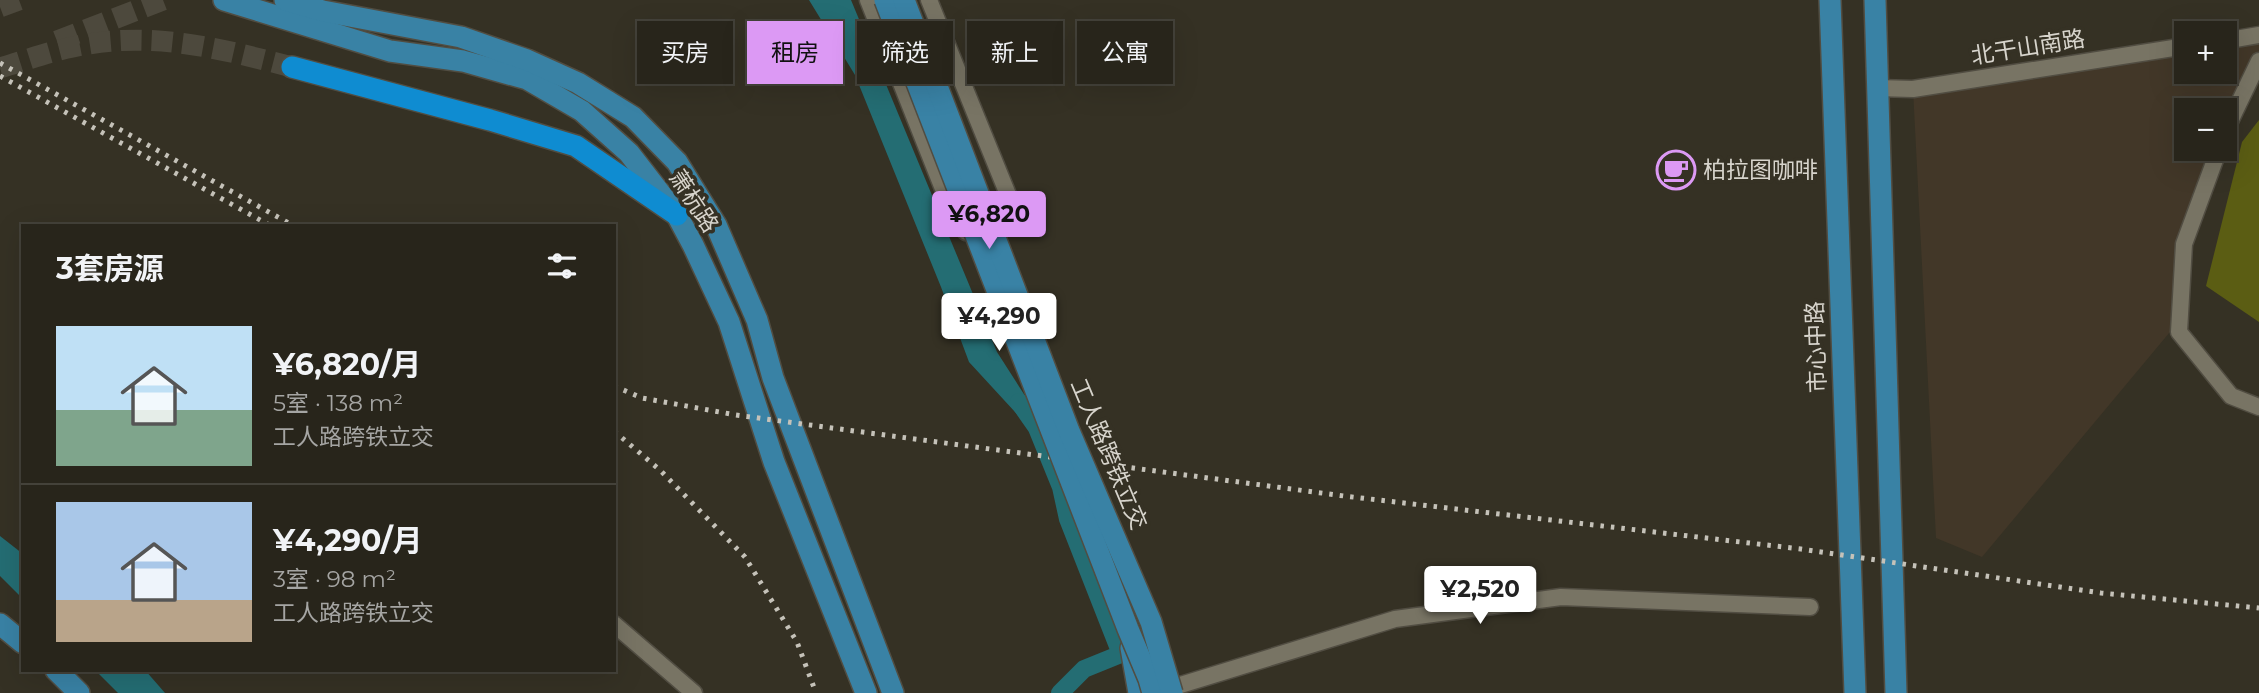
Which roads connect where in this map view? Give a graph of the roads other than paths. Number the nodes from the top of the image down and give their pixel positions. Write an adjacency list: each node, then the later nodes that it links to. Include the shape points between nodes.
1 (223, 0): 17 (main road, 萧杭路, via 390,51 463,61 527,79 582,111 629,153)
2 (285, 0): 28 (main road, 萧杭路, via 461,37 527,60 578,83 632,117 677,162 716,225 757,320 774,378)
3 (868, 0): 6 (street, via 955,219 966,232 991,232 1008,225 1012,202)
4 (885, 0): 22 (main road, 工人路跨铁立交, bridge)
5 (904, 0): 31 (main road, 工人路跨铁立交, bridge, via 1069,432 1151,622)
6 (929, 0)
7 (1830, 0): 32 (main road, 市心中路)
8 (1875, 0): 14 (main road)
9 (2259, 35): 10 (street)
10 (2237, 39)
11 (2174, 48): 14 (street, 北干山南路, via 1913,89)
12 (2259, 61): 15 (street)
13 (292, 67): 17 (highway, via 576,146)
14 (1877, 88): 33 (main road)
15 (2237, 107)
16 (2215, 161): 18 (street, via 2184,244 2179,332 2231,396)
17 (677, 215): 27 (main road, 萧杭路, via 729,322 774,462)
18 (2259, 407)
19 (1810, 607): 30 (street, via 1561,597 1395,619)
20 (0, 624): 23 (main road)
21 (616, 626): 26 (street)
22 (1128, 629): 29 (main road, bridge); 30 (main road, 工人路跨铁立交, bridge)
23 (21, 641)
24 (58, 672): 25 (main road)
25 (79, 693)
26 (694, 693)
27 (866, 693)
28 (893, 693)
29 (1139, 693)
30 (1154, 693)
31 (1172, 693)
32 (1854, 693)
33 (1896, 693)

